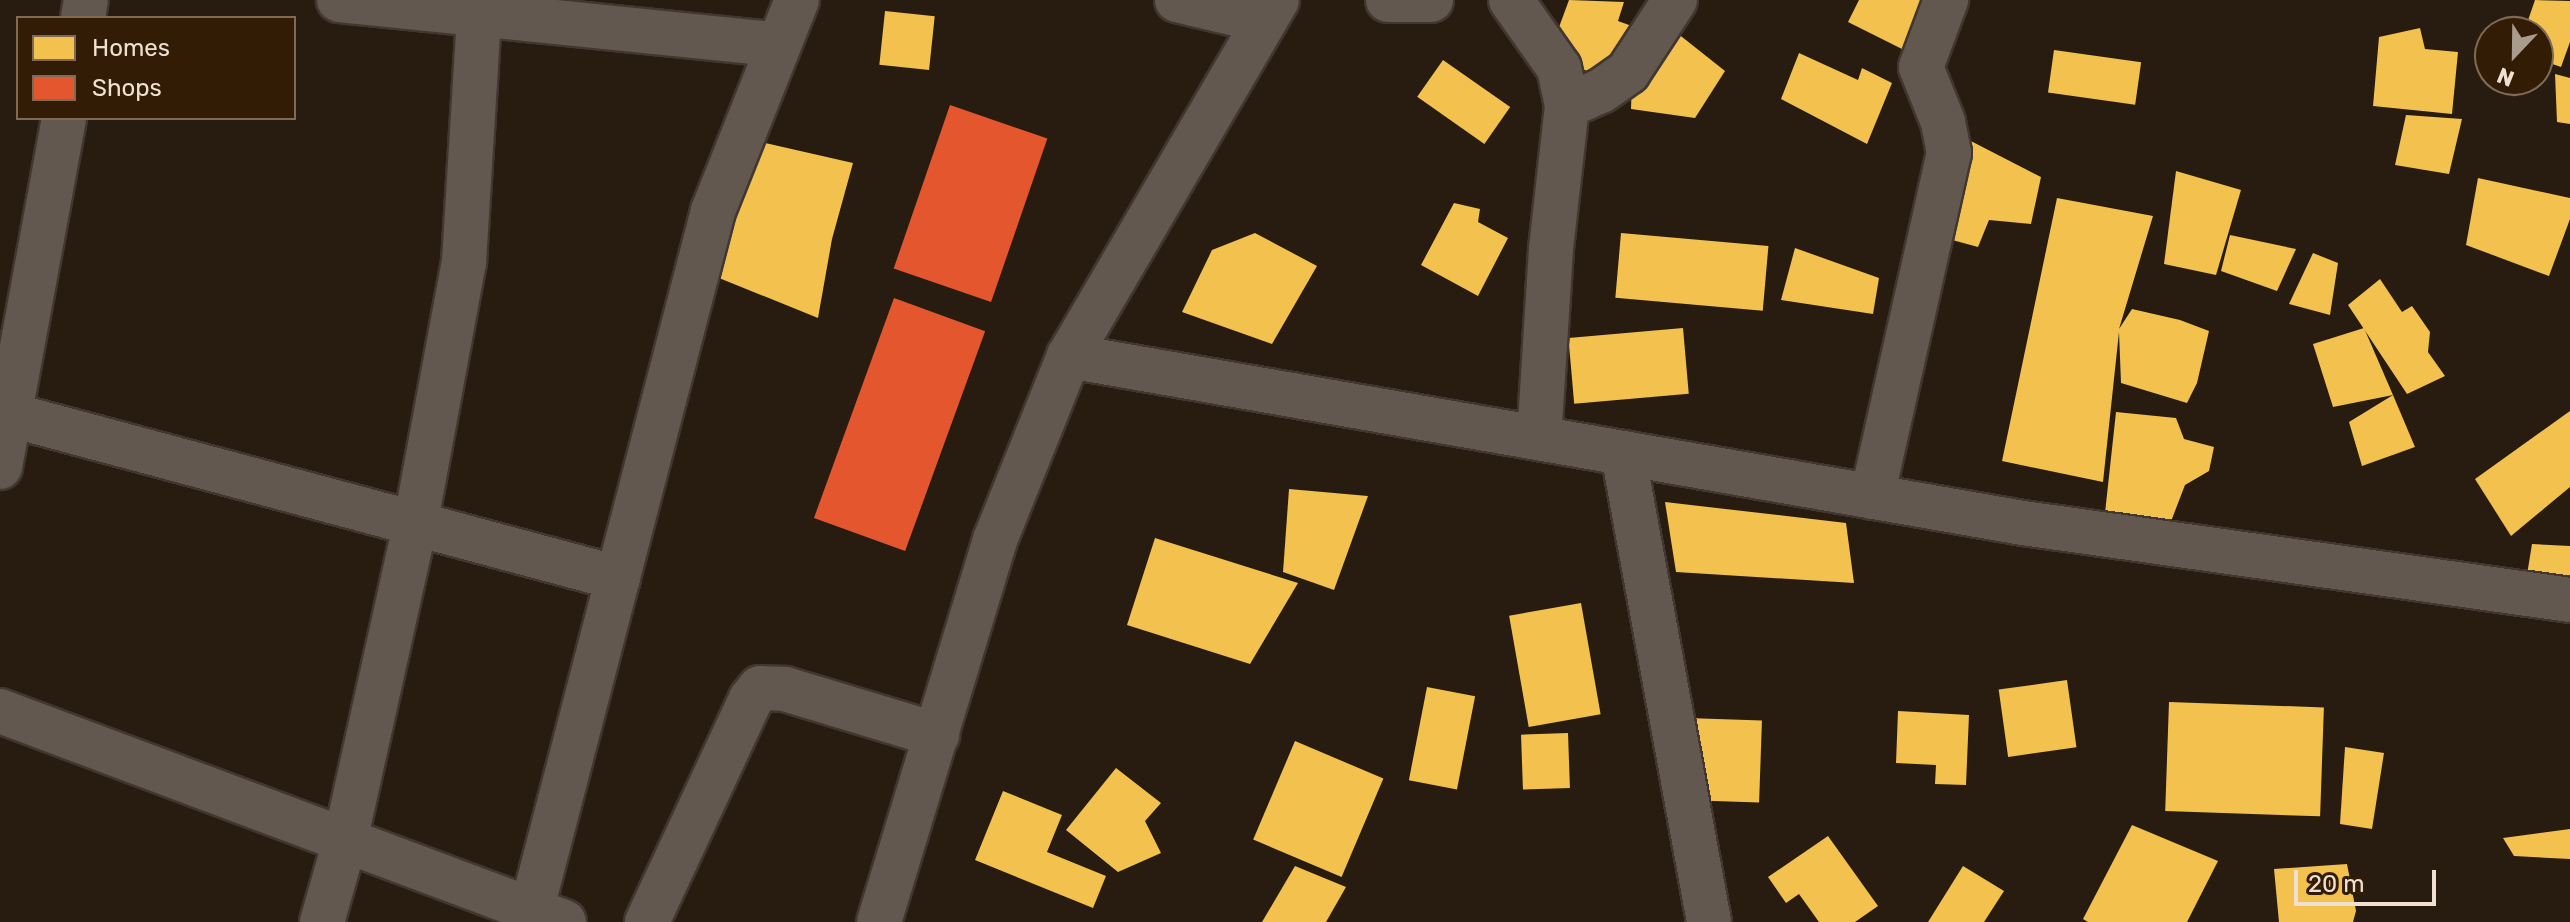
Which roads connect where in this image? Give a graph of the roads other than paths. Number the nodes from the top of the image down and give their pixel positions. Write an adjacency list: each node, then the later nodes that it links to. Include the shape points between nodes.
1 (339, 0): 10 (street)
2 (797, 0): 11 (street)
3 (1177, 0): 9 (street)
4 (1388, 0): 5 (street)
5 (1431, 0)
6 (1511, 0): 12 (street, via 1559,68)
7 (1675, 0): 12 (street, via 1628,72)
8 (1946, 0): 19 (street, via 1921,67 1949,153)
9 (1271, 11): 14 (street)
10 (479, 16): 11 (street); 20 (street, via 464,262)
11 (779, 45): 21 (street, via 713,211)
12 (1567, 106): 16 (street)
13 (64, 120): 15 (street)
14 (1069, 356): 16 (street); 24 (street, via 995,540)
15 (5, 414): 18 (street); 20 (street)
16 (1539, 438): 17 (street)
17 (1623, 453): 19 (street); 30 (street)
18 (0, 467)
19 (1872, 497): 22 (street)
20 (415, 526): 21 (street); 25 (street)
21 (618, 578): 26 (street)
22 (2570, 600)
23 (0, 711): 25 (street)
24 (937, 735): 28 (street, via 785,689 760,688); 29 (street)
25 (345, 841): 26 (street); 27 (street)
26 (548, 915)
27 (322, 922)
28 (647, 922)
29 (879, 922)
30 (1709, 922)

